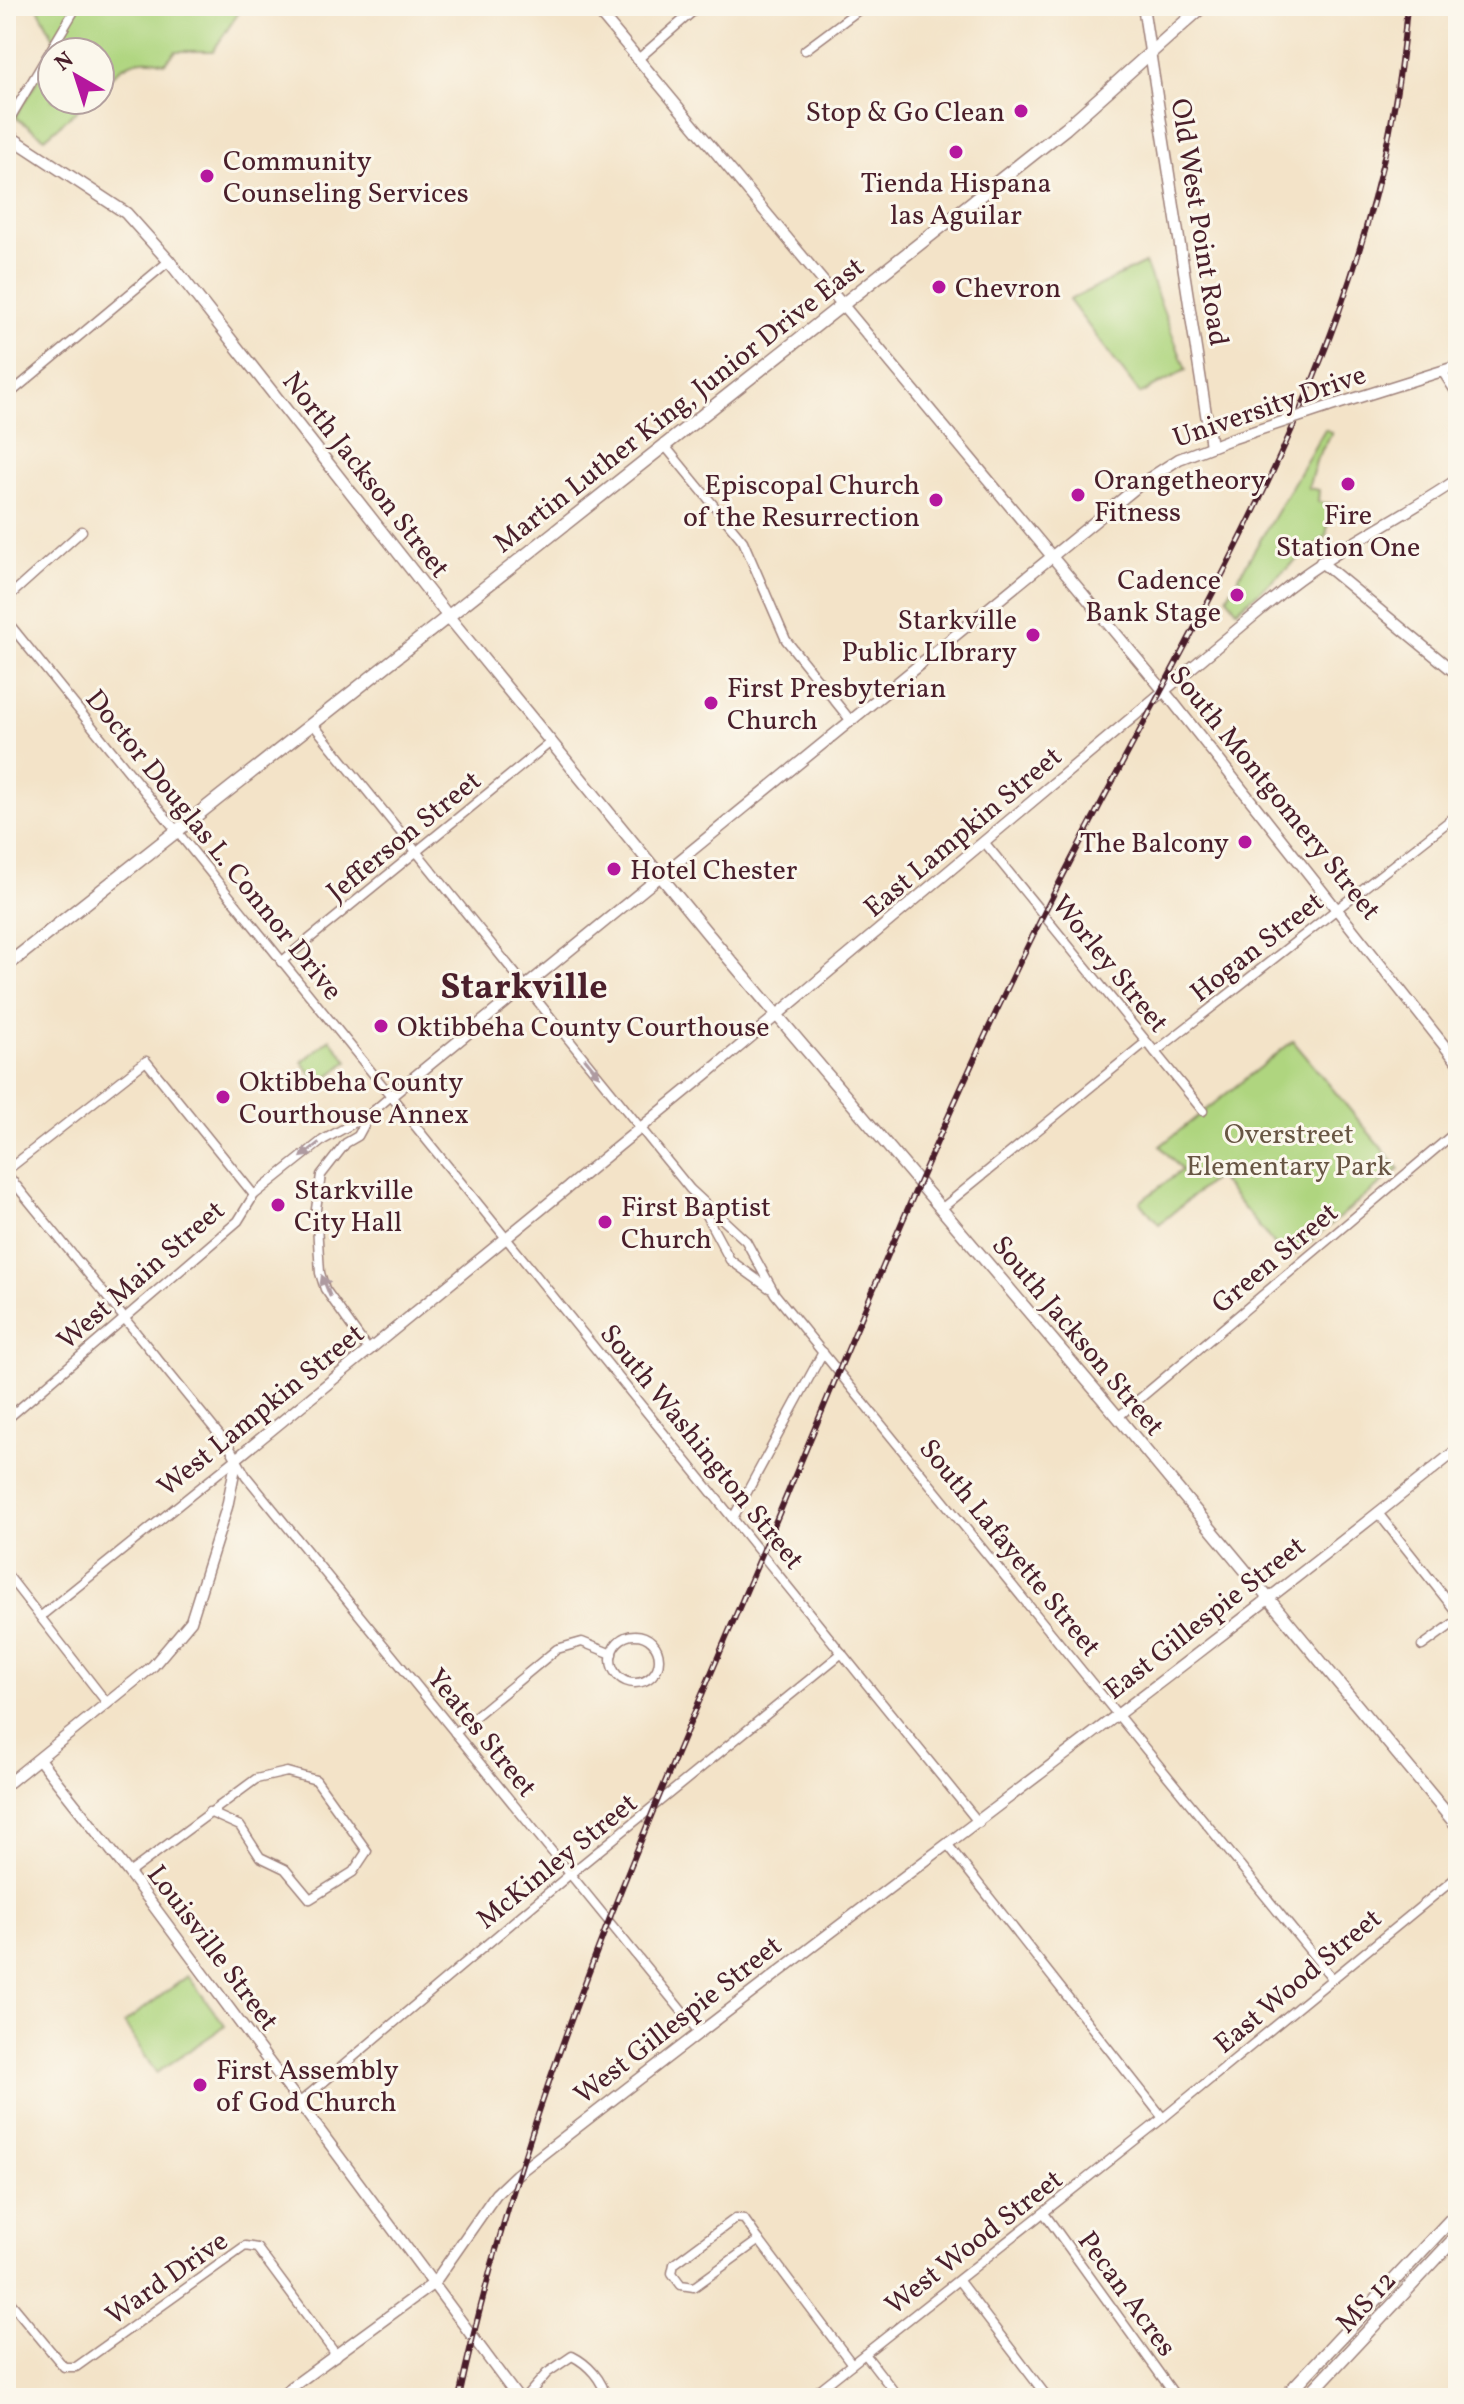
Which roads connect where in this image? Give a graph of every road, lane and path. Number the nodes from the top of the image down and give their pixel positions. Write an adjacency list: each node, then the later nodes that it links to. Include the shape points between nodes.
1 (77, 6): 10 (street)
2 (594, 6): 9 (street, South Montgomery Street)
3 (699, 6): 9 (street)
4 (864, 6): 7 (street)
5 (1143, 6): 8 (street, Old West Point Road)
6 (1203, 6): 8 (main road, Martin Luther King, Junior Drive East)
7 (805, 50)
8 (1150, 52): 13 (main road, Martin Luther King, Junior Drive East, via 1066,128); 19 (street, Old West Point Road)
9 (637, 60): 13 (street, South Montgomery Street)
10 (6, 125)
11 (6, 134): 12 (main road, North Jackson Street, via 126,213)
12 (169, 261): 17 (street); 25 (main road, North Jackson Street)
13 (842, 306): 18 (main road, Martin Luther King, Junior Drive East); 22 (street, South Montgomery Street)
14 (1458, 366): 15 (street, University Drive)
15 (1442, 371): 16 (street); 19 (street, University Drive, bridge)
16 (1458, 396)
17 (6, 397)
18 (665, 446): 25 (main road, Martin Luther King, Junior Drive East); 29 (street, via 743,541 786,640)
19 (1211, 446): 22 (street, University Drive, via 1156,473)
20 (1458, 479): 23 (street, East Lampkin Street)
21 (82, 531): 24 (street)
22 (1052, 555): 28 (street, South Montgomery Street); 29 (street, University Drive)
23 (1321, 562): 27 (street); 28 (street, East Lampkin Street)
24 (6, 599)
25 (448, 616): 30 (main road, Martin Luther King, Junior Drive East); 31 (main road, North Jackson Street)
26 (6, 620): 33 (street, Doctor Douglas L. Connor Drive)
27 (1458, 675)
28 (1164, 690): 34 (street, East Lampkin Street); 37 (street, South Montgomery Street)
29 (851, 721): 36 (street, University Drive)
30 (312, 723): 33 (main road, Martin Luther King, Junior Drive East); 35 (street, South Lafayette Street)
31 (552, 741): 35 (street, Jefferson Street); 36 (main road, North Jackson Street)
32 (1458, 814): 37 (street, Hogan Street)
33 (175, 832): 38 (street, Doctor Douglas L. Connor Drive); 39 (main road, Martin Luther King, Junior Drive East)
34 (985, 843): 41 (street, East Lampkin Street); 42 (street, Worley Street)
35 (417, 852): 38 (street, Jefferson Street); 40 (street, South Lafayette Street)
36 (661, 876): 40 (street, University Drive); 41 (main road, South Jackson Street)
37 (1339, 909): 43 (street, Hogan Street); 44 (street, South Montgomery Street)
38 (281, 962): 45 (street, Doctor Douglas L. Connor Drive)
39 (6, 966)
40 (524, 985): 45 (street, University Drive); 50 (street, South Lafayette Street, one-way to 50)
41 (776, 1016): 50 (street, East Lampkin Street); 55 (main road, South Jackson Street)
42 (1146, 1042): 43 (street, Worley Street); 55 (street)
43 (1155, 1052): 46 (street, Worley Street)
44 (1458, 1063)
45 (391, 1096): 47 (street, West Main Street); 57 (street, South Washington Street)
46 (1203, 1111)
47 (370, 1114): 49 (street, West Main Street); 51 (street, via 358,1136)
48 (1458, 1130): 65 (street, Green Street)
49 (338, 1131): 51 (street); 54 (street, West Main Street, one-way to 54)
50 (643, 1131): 53 (street, South Lafayette Street); 57 (street, East Lampkin Street)
51 (346, 1143): 63 (street, one-way to 51, via 334,1306 320,1273 317,1184)
52 (6, 1172): 54 (street, via 146,1061); 62 (street, Yeates Street)
53 (690, 1189): 56 (street, South Lafayette Street); 58 (street, South Lafayette Street)
54 (254, 1195): 62 (street, West Main Street, via 238,1221)
55 (941, 1209): 65 (main road, South Jackson Street)
56 (730, 1227): 58 (street, via 722,1228); 59 (street, South Lafayette Street, via 746,1241)
57 (507, 1237): 63 (street, West Lampkin Street); 70 (street, South Washington Street)
58 (717, 1237): 60 (street, South Lafayette Street, via 730,1260)
59 (757, 1263): 60 (street); 61 (street, South Lafayette Street)
60 (749, 1271): 61 (street, South Lafayette Street)
61 (775, 1294): 64 (street, South Lafayette Street)
62 (123, 1319): 66 (street, West Main Street); 68 (street, Yeates Street)
63 (369, 1351): 68 (street, West Lampkin Street)
64 (823, 1352): 70 (street); 79 (street, South Lafayette Street)
65 (1118, 1417): 72 (main road, South Jackson Street)
66 (6, 1420)
67 (1458, 1449): 69 (street, East Gillespie Street)
68 (237, 1458): 73 (street, West Lampkin Street); 78 (street, via 191,1621 153,1666); 80 (street, Yeates Street, via 246,1476)
69 (1378, 1513): 72 (street, East Gillespie Street); 74 (street)
70 (733, 1518): 76 (street, South Washington Street)
71 (6, 1573): 73 (street)
72 (1269, 1599): 79 (street, East Gillespie Street); 85 (main road, South Jackson Street)
73 (41, 1616): 78 (street)
74 (1458, 1617): 75 (street)
75 (1422, 1646)
76 (842, 1653): 84 (street, South Washington Street); 88 (street, McKinley Street)
77 (612, 1654): 77 (street, via 620,1640 634,1635 655,1644 660,1659 648,1679 633,1683 618,1676); 80 (street, via 582,1642 557,1649)
78 (107, 1703): 81 (street)
79 (1118, 1714): 84 (street, East Gillespie Street); 90 (street, South Lafayette Street)
80 (455, 1733): 88 (street, Yeates Street)
81 (39, 1759): 82 (street); 87 (street, Louisville Street)
82 (6, 1785)
83 (209, 1812): 83 (street, via 256,1779 287,1772 316,1780 367,1851 353,1872 310,1899 285,1869 260,1857 240,1826); 87 (street)
84 (979, 1823): 86 (street, West Gillespie Street)
85 (1458, 1827)
86 (948, 1845): 91 (street, West Gillespie Street); 93 (street)
87 (129, 1873): 92 (street, Louisville Street)
88 (569, 1875): 91 (street, Yeates Street); 92 (street, McKinley Street)
89 (1458, 1876): 90 (street, East Wood Street)
90 (1332, 1978): 93 (street, East Wood Street)
91 (698, 2031): 99 (street, West Gillespie Street, via 496,2194)
92 (300, 2102): 99 (street, Louisville Street)
93 (1163, 2118): 95 (street, West Wood Street)
94 (1458, 2212): 112 (main road, MS 12)
95 (1044, 2213): 98 (street, West Wood Street); 111 (street, Pecan Acres)
96 (1458, 2235): 113 (main road, MS 12 / MS 12)
97 (759, 2240): 97 (street, via 744,2219 727,2222 674,2264 675,2280 694,2287); 103 (street)
98 (959, 2281): 101 (street, West Wood Street); 110 (street)
99 (434, 2283): 102 (street, West Gillespie Street); 105 (street, Louisville Street)
100 (6, 2297): 102 (street, Ward Drive, via 64,2367 76,2367 245,2246 257,2248)
101 (865, 2354): 103 (street, West Wood Street); 109 (street)
102 (337, 2356): 104 (street, West Gillespie Street)
103 (852, 2364): 108 (street, West Wood Street)
104 (277, 2398)
105 (518, 2398)
106 (525, 2398): 107 (street, via 572,2356 584,2362)
107 (606, 2398)
108 (809, 2398)
109 (899, 2398)
110 (1048, 2398)
111 (1177, 2398)
112 (1284, 2398)
113 (1306, 2398)

